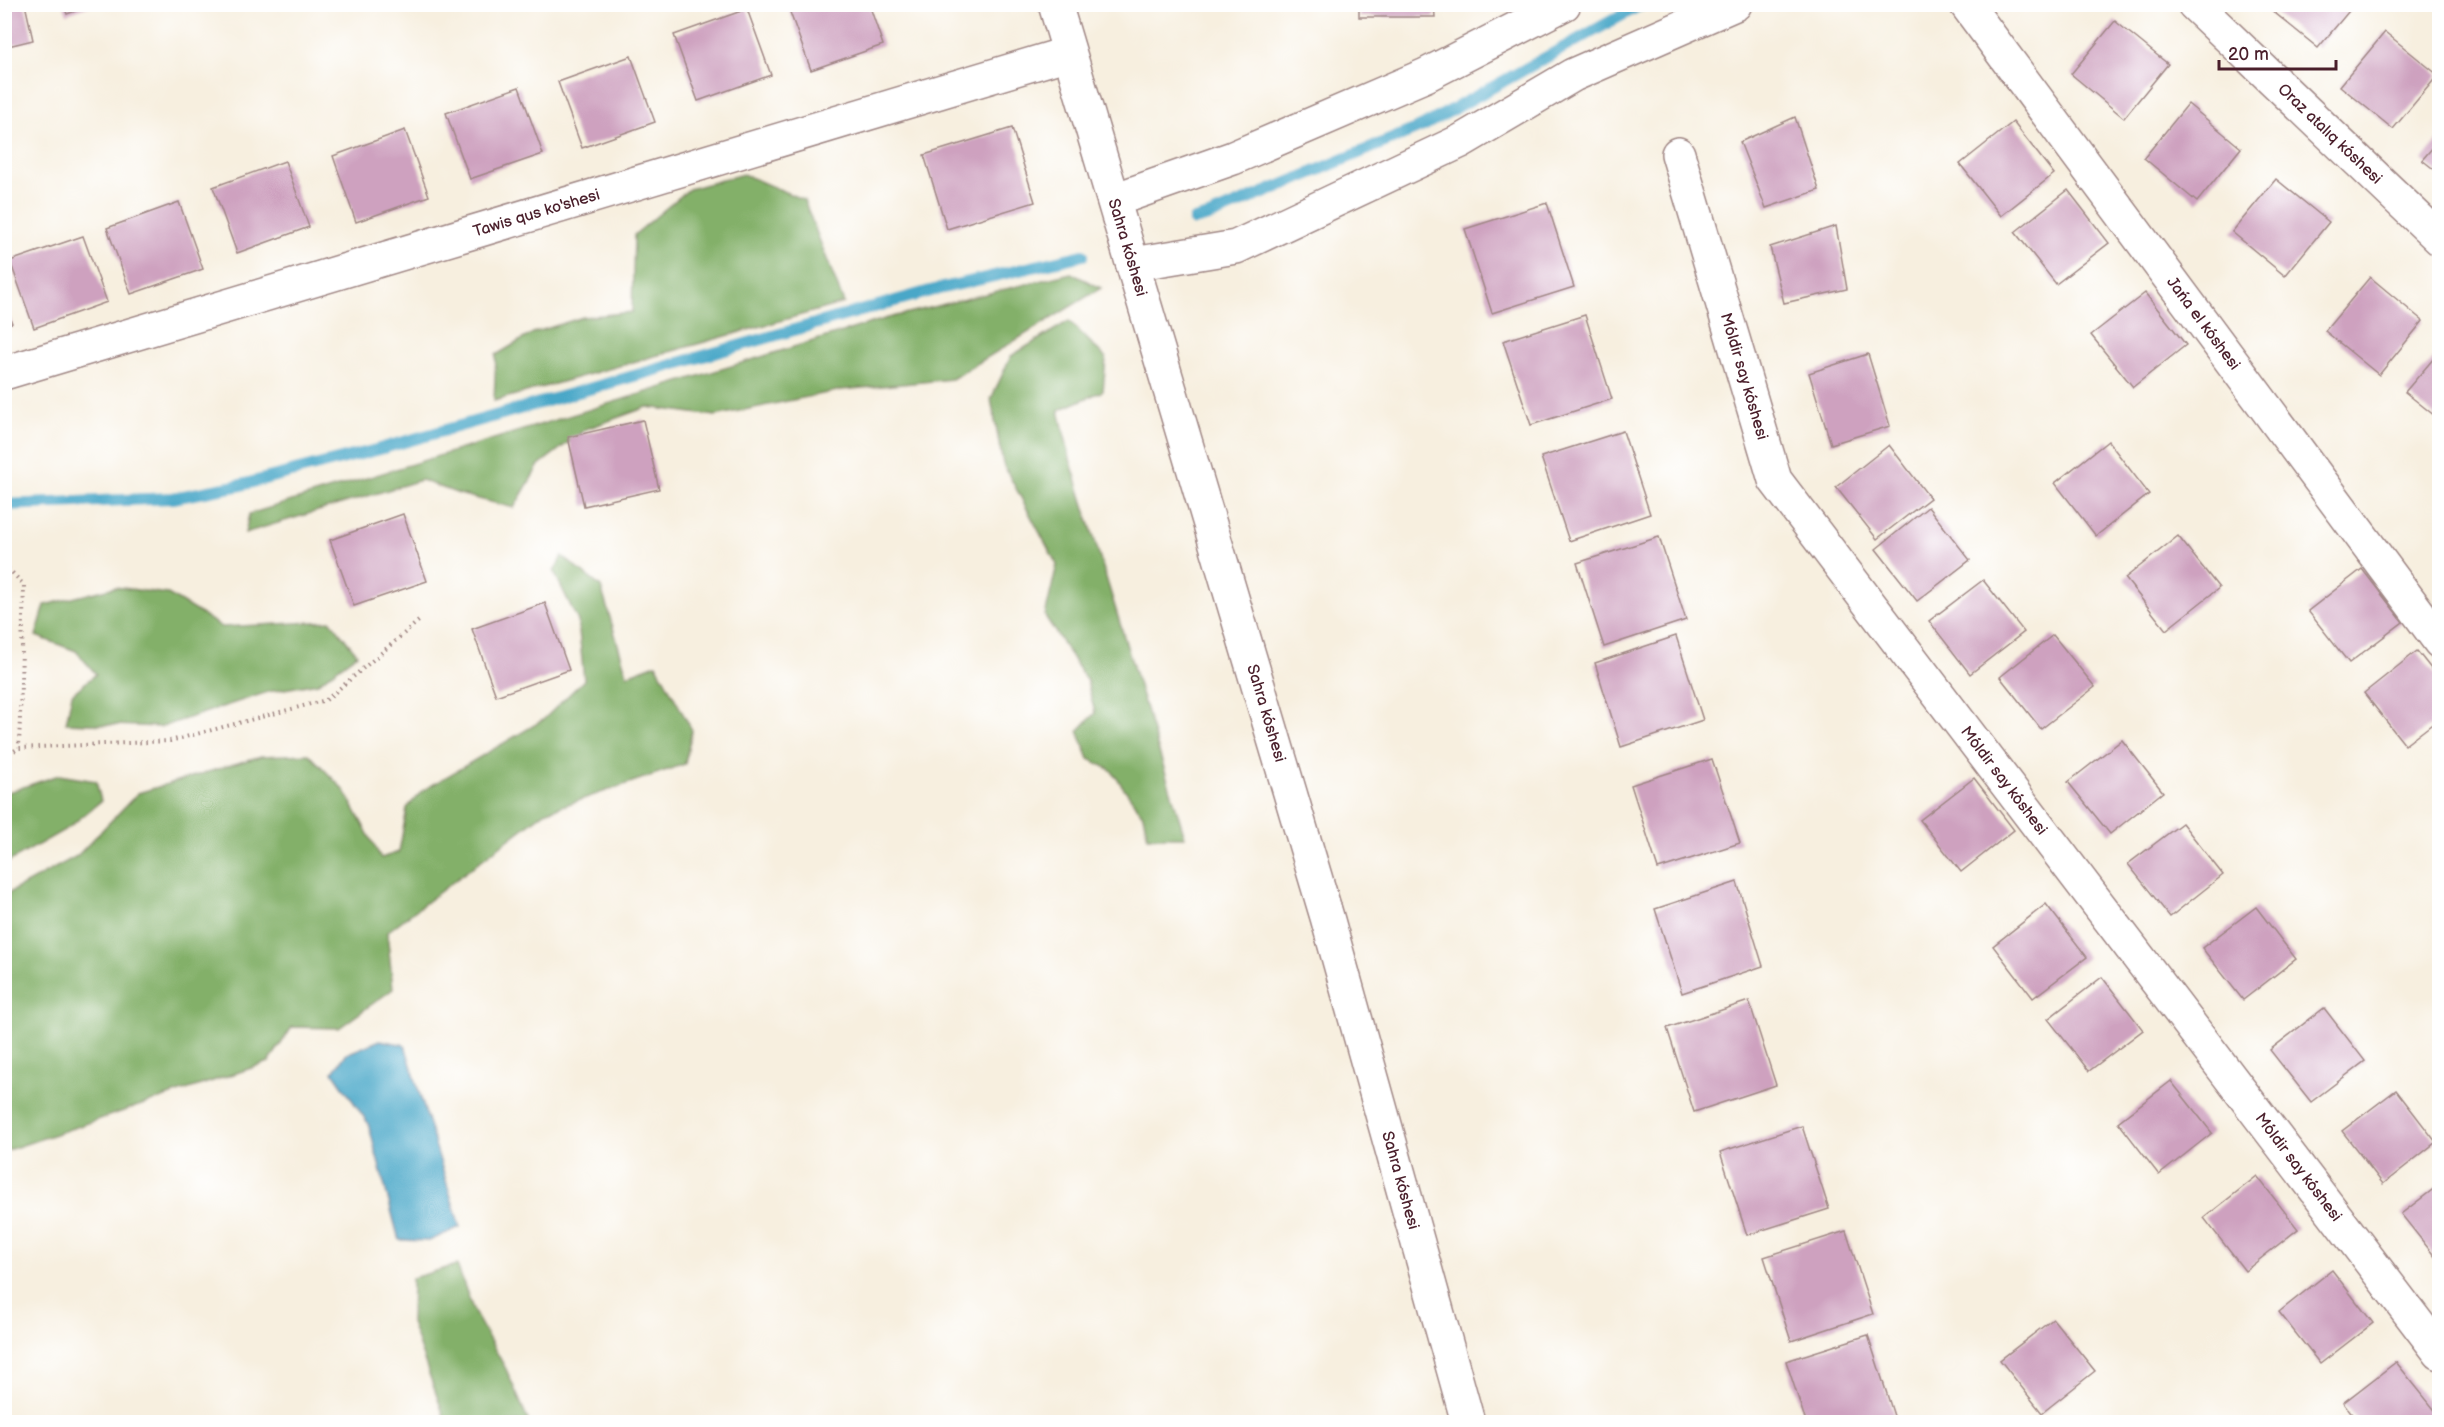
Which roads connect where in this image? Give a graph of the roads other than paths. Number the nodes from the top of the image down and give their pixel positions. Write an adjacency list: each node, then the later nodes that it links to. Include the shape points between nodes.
1 (1055, 4): 6 (street, Sahra kóshesi)
2 (1564, 4): 8 (street, via 1426,75 1233,158)
3 (1735, 4): 10 (street, via 1573,75 1461,141 1236,246)
4 (1966, 4): 12 (street, Jańa el kóshesi)
5 (2194, 4): 9 (street, Oraz atalıq kóshesi)
6 (1069, 52): 8 (street, Sahra kóshesi); 11 (street, Tawis qus ko'shesi)
7 (1678, 154): 13 (street, Móldir say kóshesi, via 1775,480)
8 (1114, 200): 10 (street, Sahra kóshesi)
9 (2439, 238)
10 (1133, 264): 14 (street, Sahra kóshesi, via 1327,917)
11 (4, 373)
12 (2439, 642)
13 (2439, 1353)
14 (1468, 1422)

